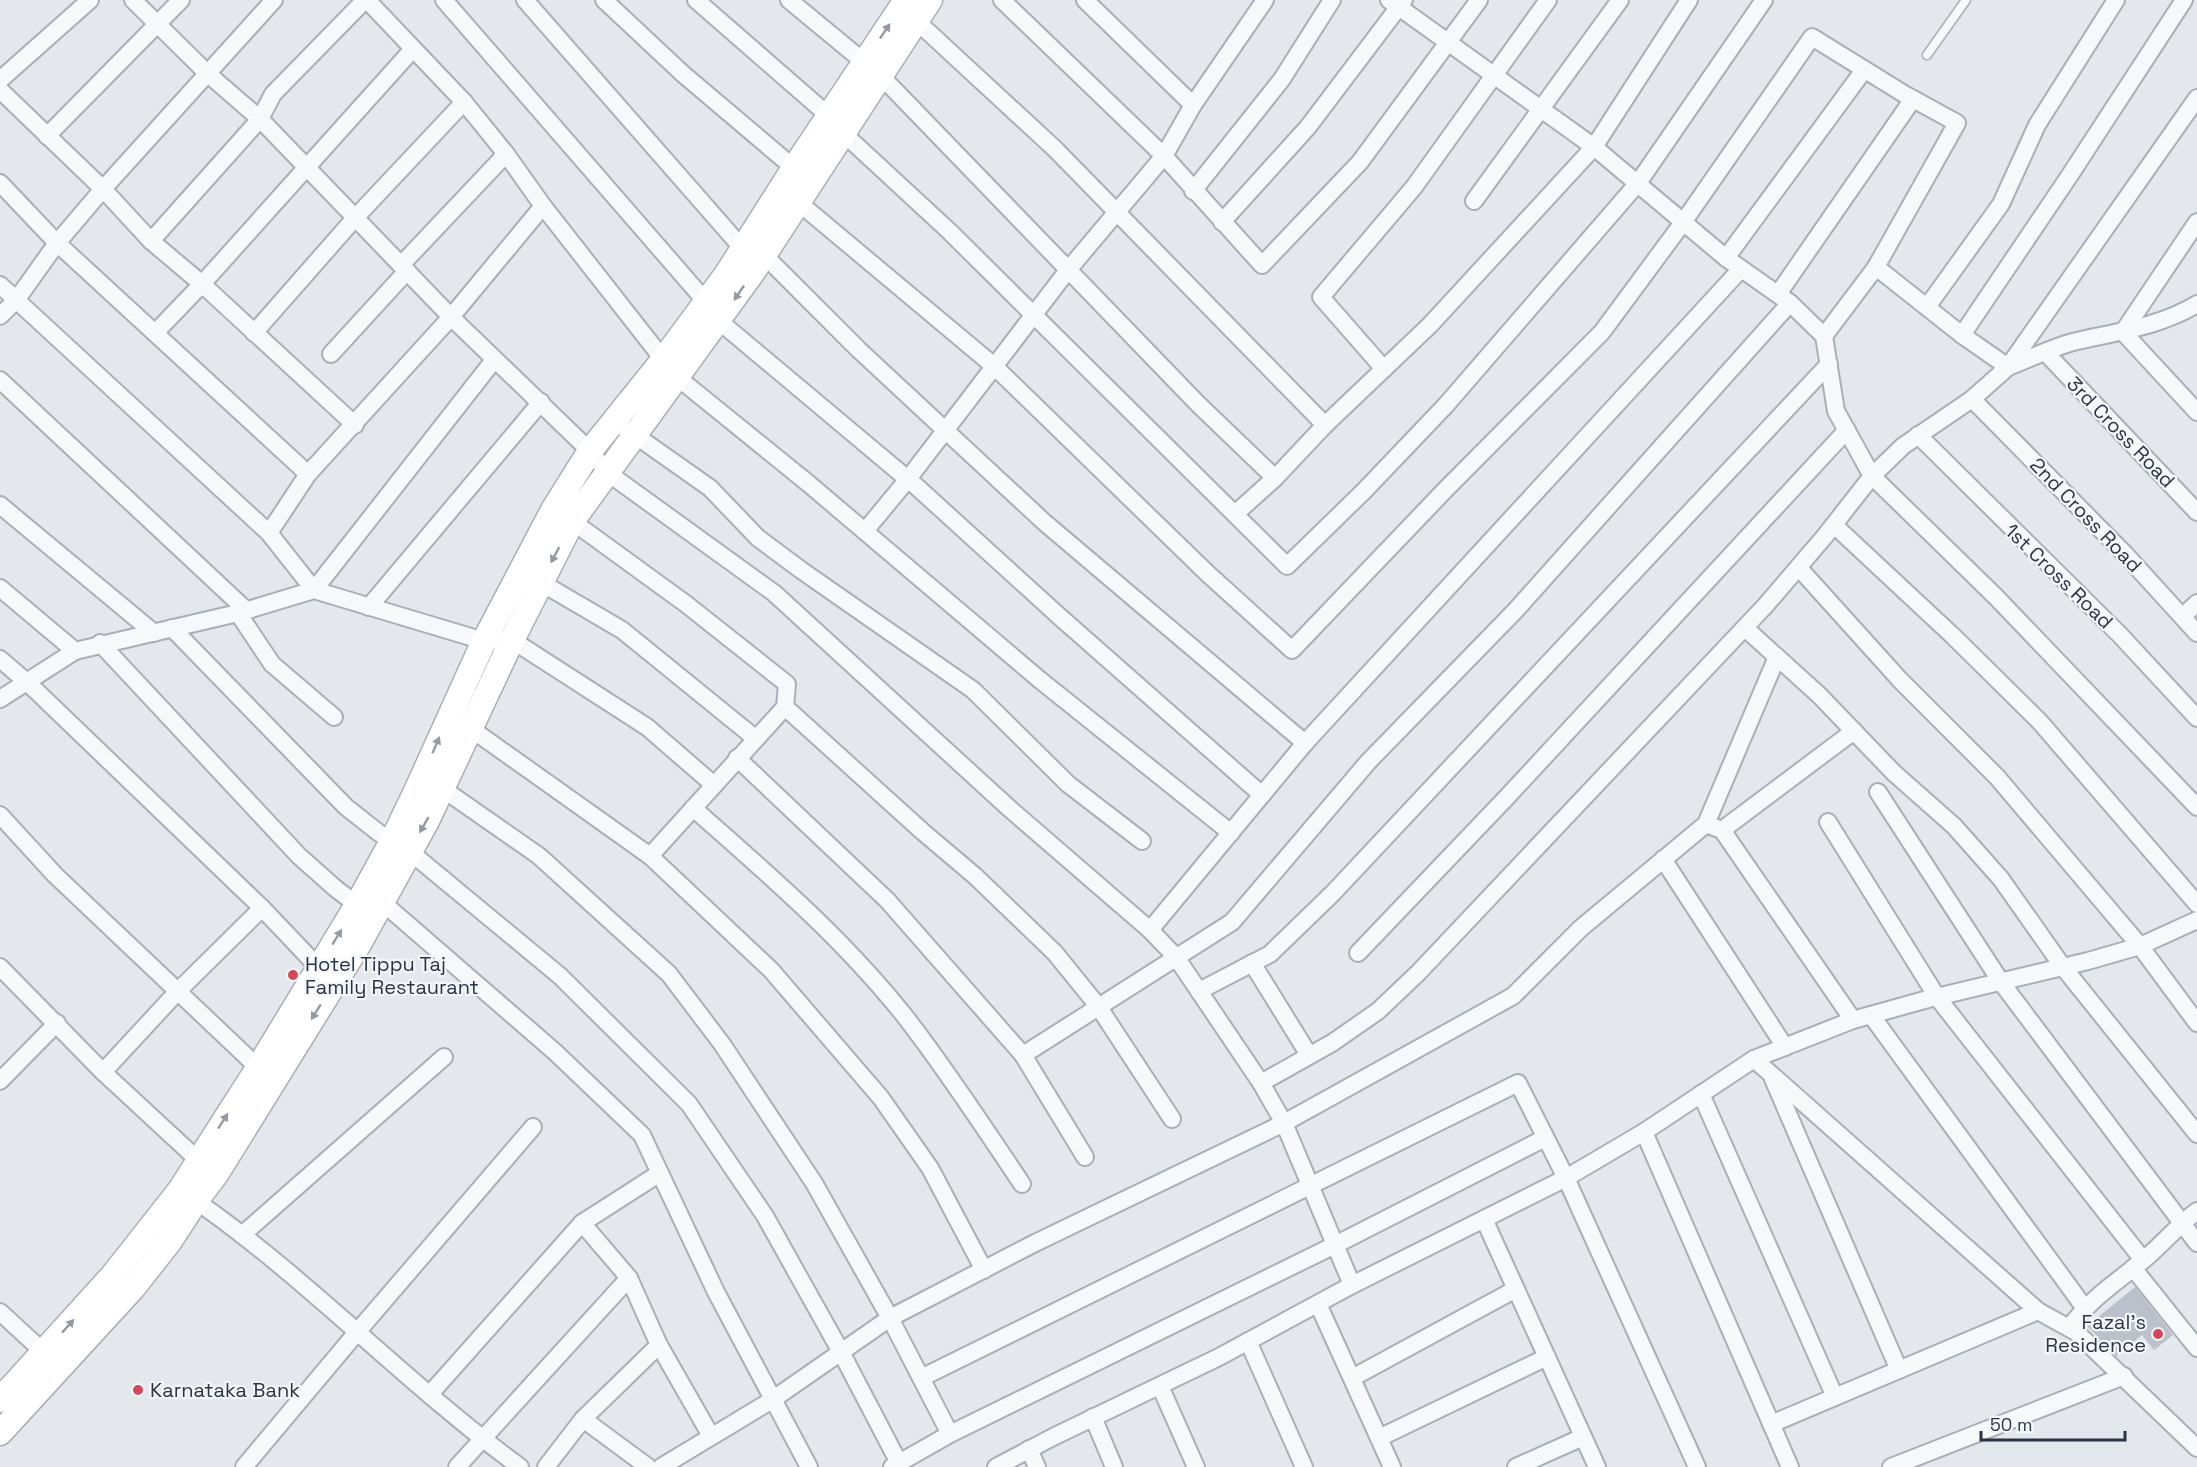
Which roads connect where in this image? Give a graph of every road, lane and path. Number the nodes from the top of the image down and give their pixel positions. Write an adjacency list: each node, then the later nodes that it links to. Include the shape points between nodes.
1 (90, 0): 34 (street)
2 (133, 0): 26 (street)
3 (182, 0): 26 (street)
4 (274, 0): 32 (street)
5 (366, 0): 28 (street); 41 (street, via 273,94)
6 (444, 0): 74 (street)
7 (525, 0): 63 (street)
8 (604, 0): 48 (street, via 683,74)
9 (696, 0): 42 (street)
10 (789, 0): 30 (street)
11 (930, 0): 25 (main road)
12 (1002, 0): 46 (street)
13 (1085, 0): 39 (street)
14 (1265, 0): 39 (street)
15 (1332, 0): 52 (street, via 1282,79)
16 (1479, 0): 27 (street)
17 (1548, 0): 33 (street)
18 (1620, 0): 40 (street)
19 (1689, 0): 44 (street)
20 (1764, 0): 50 (street)
21 (1966, 0): 29 (lane)
22 (2116, 0): 73 (street, via 2037,125 2001,204)
23 (2184, 0): 82 (street)
24 (1397, 2): 27 (street); 59 (street, via 1308,127)
25 (908, 9): 30 (main road); 56 (street)
26 (159, 25): 32 (street); 43 (street)
27 (1449, 43): 33 (street); 59 (street, via 1360,162 1262,265)
28 (413, 49): 38 (street); 47 (street)
29 (1928, 55)
30 (873, 69): 42 (main road); 68 (street)
31 (1864, 70): 37 (street); 58 (street, via 1812,37); 64 (street)
32 (208, 74): 41 (street); 51 (street)
33 (1495, 76): 40 (street); 91 (street, via 1414,187 1321,297)
34 (0, 80)
35 (0, 90): 43 (street)
36 (2197, 98): 89 (street)
37 (1912, 99): 65 (street, via 1957,123); 71 (street)
38 (464, 102): 45 (street); 57 (street)
39 (1193, 105): 46 (street)
40 (1541, 109): 44 (street); 54 (street)
41 (260, 119): 47 (street); 61 (street)
42 (836, 124): 48 (main road); 76 (street)
43 (47, 136): 51 (street)
44 (1594, 147): 50 (street); 91 (street, via 1430,326)
45 (506, 154): 55 (street); 66 (street)
46 (1164, 156): 52 (street); 56 (street)
47 (305, 168): 57 (street); 69 (street)
48 (804, 174): 53 (main road)
49 (0, 183): 62 (street)
50 (1638, 183): 58 (street); 111 (street, via 1446,405 1287,566)
51 (103, 189): 61 (street); 62 (street)
52 (1193, 191): 59 (street)
53 (790, 195): 63 (main road); 88 (street)
54 (1474, 201)
55 (543, 206): 78 (street); 90 (street)
56 (1117, 212): 68 (street); 98 (street)
57 (355, 218): 66 (street); 81 (street)
58 (1684, 221): 64 (street); 88 (street, via 1602,332 1292,650)
59 (1222, 222)
60 (2197, 222): 79 (street)
61 (151, 242): 69 (street)
62 (57, 243): 72 (street); 80 (street)
63 (754, 252): 74 (main road); 99 (street)
64 (1726, 258): 67 (street)
65 (1876, 267): 73 (street); 83 (street)
66 (404, 268): 78 (street); 85 (street)
67 (1742, 269): 71 (street); 143 (street)
68 (1068, 270): 76 (street); 107 (street)
69 (202, 284): 80 (street); 81 (street)
70 (0, 285): 72 (street)
71 (1784, 298): 83 (street); 168 (street, via 1515,611 1368,762 1232,921)
72 (17, 299): 77 (street); 115 (street)
73 (1927, 307): 82 (street)
74 (713, 312): 90 (main road); 108 (street)
75 (2193, 312): 79 (street)
76 (1033, 314): 88 (street); 111 (street)
77 (0, 316)
78 (451, 317): 86 (street); 97 (street)
79 (2123, 332): 84 (street, via 2070,343); 95 (street)
80 (155, 333): 105 (street)
81 (254, 333): 97 (street)
82 (1962, 335): 89 (street)
83 (1824, 336): 87 (street)
84 (2046, 353): 89 (street); 110 (street, 3rd Cross Road)
85 (331, 354)
86 (494, 360): 94 (street); 119 (street)
87 (1829, 364): 100 (street, via 1836,411); 169 (street, via 1333,893 1270,954)
88 (994, 366): 99 (street)
89 (2008, 367): 93 (street)
90 (670, 369): 96 (main road); 101 (main road); 114 (street)
91 (1384, 369): 98 (street)
92 (0, 380): 122 (street)
93 (1972, 399): 102 (street); 123 (street, 2nd Cross Road)
94 (541, 402): 103 (street); 121 (street)
95 (2197, 412)
96 (615, 421): 101 (street); 103 (main road)
97 (355, 425): 105 (street)
98 (1325, 425): 107 (street)
99 (945, 430): 108 (street); 143 (street, via 1044,522)
100 (1847, 430): 106 (street); 167 (street)
101 (636, 434): 104 (main road); 156 (street, via 710,488 758,538 973,690 1068,784)
102 (1918, 435): 106 (street); 138 (street, 1st Cross Road, via 2120,635)
103 (590, 451): 104 (street); 112 (main road)
104 (608, 473): 112 (main road); 165 (street, via 774,593 1010,809)
105 (308, 474): 115 (street)
106 (1872, 476): 113 (street); 150 (street, via 1996,597)
107 (1275, 478): 111 (street)
108 (908, 479): 114 (street); 149 (street)
109 (0, 505): 126 (street)
110 (2197, 512)
111 (1235, 514)
112 (563, 515): 117 (main road); 136 (street, via 686,604 787,684)
113 (1834, 525): 116 (street); 161 (street, via 2040,722)
114 (865, 531): 155 (street, via 1040,680)
115 (269, 533): 119 (street)
116 (1799, 568): 125 (street); 166 (street, via 1900,680 1997,777)
117 (529, 579): 128 (main road); 129 (main road); 142 (street, via 622,630)
118 (0, 588): 131 (street)
119 (314, 590): 121 (street); 122 (street)
120 (2197, 603): 123 (street)
121 (369, 607): 129 (street)
122 (242, 611): 124 (street); 137 (street, via 272,664)
123 (2183, 616): 127 (street, 2nd Cross Road)
124 (172, 628): 126 (street); 157 (street, via 346,807)
125 (1745, 628): 132 (street); 184 (street, via 1418,973 1378,1011)
126 (154, 633): 130 (street)
127 (2197, 633)
128 (512, 639): 129 (street); 140 (main road); 145 (street, via 647,727)
129 (484, 641): 139 (main road)
130 (100, 644): 131 (street); 162 (street, via 299,856)
131 (75, 651): 134 (street)
132 (1777, 657): 141 (street); 154 (street)
133 (0, 659): 134 (street)
134 (28, 683): 135 (street); 163 (street)
135 (0, 699)
136 (785, 707): 142 (street); 177 (street, via 1022,921 1055,953)
137 (334, 717)
138 (2197, 718)
139 (447, 719): 140 (street); 146 (main road, one-way to 139)
140 (470, 728): 147 (main road); 158 (street)
141 (1854, 731): 154 (street); 170 (street, via 1954,826 2001,879)
142 (755, 738): 144 (street)
143 (1305, 742): 149 (street)
144 (737, 758): 145 (street); 183 (street, via 887,900)
145 (714, 785): 151 (street)
146 (417, 789): 147 (street); 157 (main road)
147 (443, 789): 157 (main road, one-way to 157); 222 (street, via 539,856 669,974 722,1044 814,1183)
148 (1878, 792): 173 (street)
149 (1262, 795): 155 (street)
150 (2197, 807)
151 (693, 808): 158 (street); 203 (street, via 839,942 907,1019)
152 (0, 815): 174 (street, via 55,875)
153 (1828, 822): 176 (street)
154 (1714, 827): 159 (street); 179 (street)
155 (1231, 832): 165 (street)
156 (1142, 841)
157 (400, 846): 160 (main road); 162 (main road); 228 (street, via 560,976 689,1104 765,1216)
158 (650, 856): 214 (street, via 771,970 881,1098 930,1168)
159 (1663, 859): 182 (street); 194 (street, via 1581,928 1513,996)
160 (382, 902): 162 (street); 172 (main road); 201 (street, via 555,1052 642,1135)
161 (2197, 904)
162 (357, 905): 172 (main road, one-way to 162)
163 (262, 908): 172 (street); 174 (street)
164 (2197, 920): 166 (street)
165 (1150, 930): 168 (street)
166 (2140, 946): 170 (street); 181 (street)
167 (1358, 953)
168 (1176, 957): 175 (street); 177 (street)
169 (1252, 963): 175 (street); 184 (street)
170 (2062, 967): 173 (street); 197 (street)
171 (3, 974): 180 (street)
172 (328, 974): 188 (main road)
173 (2001, 982): 176 (street); 208 (street)
174 (179, 990): 187 (street); 188 (street)
175 (1198, 991): 191 (street)
176 (1937, 997): 178 (street); 213 (street)
177 (1098, 1006): 183 (street); 193 (street)
178 (1871, 1015): 179 (street); 219 (street)
179 (1853, 1020): 182 (street)
180 (57, 1023): 187 (street); 190 (street)
181 (2197, 1023)
182 (1785, 1047): 186 (street)
183 (1023, 1055): 199 (street)
184 (1309, 1056): 191 (street)
185 (444, 1058): 210 (street)
186 (1754, 1059): 189 (street); 192 (street)
187 (103, 1072): 200 (street)
188 (266, 1074): 200 (main road)
189 (1771, 1075): 220 (street); 231 (street)
190 (0, 1081)
191 (1261, 1083): 194 (street)
192 (1701, 1094): 196 (street); 237 (street)
193 (1172, 1119)
194 (1284, 1124): 204 (street); 214 (street)
195 (533, 1127): 224 (street)
196 (1644, 1132): 202 (street); 242 (street)
197 (2197, 1134)
198 (1545, 1138): 202 (street); 204 (street, via 1518,1083); 212 (street)
199 (1085, 1157)
200 (207, 1166): 205 (main road)
201 (660, 1173): 209 (street); 239 (street)
202 (1566, 1178): 207 (street); 267 (street)
203 (1022, 1184)
204 (1310, 1187): 212 (street); 233 (street)
205 (188, 1196): 210 (street); 230 (main road, via 170,1241 133,1288)
206 (2197, 1211): 208 (street)
207 (1484, 1219): 216 (street); 217 (street)
208 (2182, 1222): 211 (street); 213 (street)
209 (582, 1223): 215 (street); 236 (street)
210 (242, 1235): 224 (street)
211 (2197, 1243)
212 (1335, 1245): 216 (street); 244 (street)
213 (2138, 1264): 219 (street); 227 (street)
214 (984, 1270): 222 (street)
215 (629, 1278): 226 (street); 248 (street)
216 (1352, 1285): 218 (street)
217 (1516, 1289): 229 (street); 234 (street)
218 (1318, 1304): 225 (street); 234 (street)
219 (2084, 1307): 223 (street)
220 (2038, 1311): 223 (street); 231 (street)
221 (0, 1312): 230 (street)
222 (890, 1317): 228 (street); 233 (street)
223 (2069, 1328): 232 (street)
224 (358, 1331): 236 (street); 252 (street)
225 (1248, 1341): 235 (street); 263 (street)
226 (659, 1345): 241 (street); 245 (street)
227 (2197, 1348)
228 (841, 1352): 239 (street); 251 (street)
229 (1547, 1357): 246 (street); 247 (street)
230 (52, 1359): 238 (main road); 243 (main road)
231 (1899, 1370): 237 (street)
232 (2124, 1376): 249 (street); 269 (street)
233 (921, 1378): 244 (street)
234 (1352, 1378): 247 (street)
235 (1160, 1386): 240 (street); 262 (street)
236 (430, 1394): 248 (street)
237 (1835, 1397): 242 (street)
238 (0, 1400)
239 (772, 1400): 245 (street); 258 (street)
240 (1093, 1418): 250 (street); 261 (street)
241 (583, 1419): 255 (street); 256 (street)
242 (1772, 1424): 268 (street)
243 (0, 1433)
244 (950, 1434): 251 (street)
245 (711, 1436): 257 (street)
246 (1583, 1437): 265 (street); 266 (street)
247 (1379, 1438): 264 (street)
248 (481, 1439): 253 (street); 254 (street)
249 (2197, 1448)
250 (1029, 1449): 259 (street); 260 (street)
251 (896, 1465)
252 (244, 1467)
253 (457, 1467)
254 (520, 1467)
255 (546, 1467)
256 (648, 1467)
257 (661, 1467)
258 (808, 1467)
259 (996, 1467)
260 (1037, 1467)
261 (1114, 1467)
262 (1196, 1467)
263 (1304, 1467)
264 (1392, 1467)
265 (1516, 1467)
266 (1597, 1467)
267 (1697, 1467)
268 (1790, 1467)
269 (1891, 1467)

